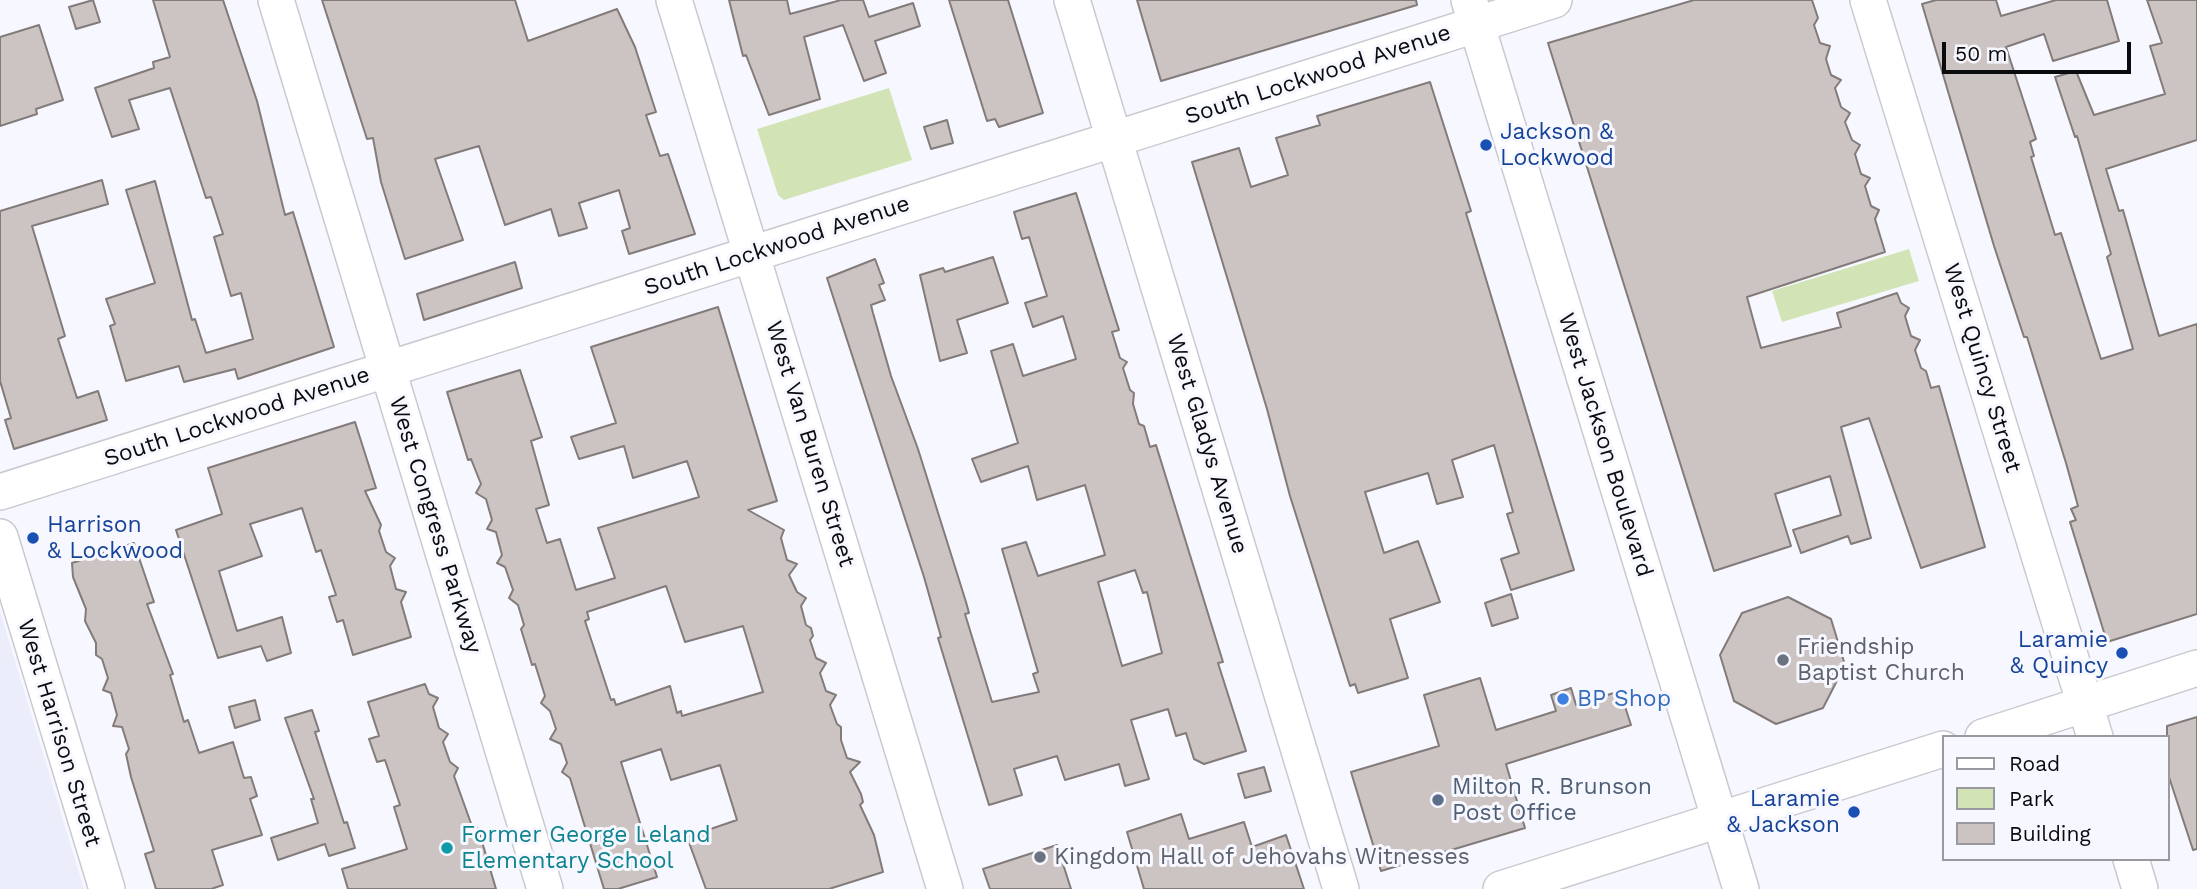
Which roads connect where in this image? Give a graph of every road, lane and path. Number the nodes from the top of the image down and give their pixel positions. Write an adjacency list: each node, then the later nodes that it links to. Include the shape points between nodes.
1 (276, 0): 9 (street, West Congress Parkway)
2 (674, 0): 8 (street, West Van Buren Street)
3 (1072, 0): 7 (street, West Gladys Avenue)
4 (1554, 0): 6 (street, South Lockwood Avenue)
5 (1868, 0): 13 (street, West Quincy Street)
6 (1473, 12): 7 (street, South Lockwood Avenue); 16 (street, West Jackson Boulevard)
7 (1115, 139): 8 (street, South Lockwood Avenue); 21 (street, West Gladys Avenue)
8 (751, 254): 9 (street, South Lockwood Avenue); 20 (street, West Van Buren Street)
9 (388, 369): 10 (street, South Lockwood Avenue); 19 (street, West Congress Parkway)
10 (0, 492)
11 (0, 537): 18 (street, West Harrison Street)
12 (2197, 668): 13 (street)
13 (2090, 720): 14 (street)
14 (1996, 735)
15 (1941, 751): 16 (street)
16 (1720, 820): 22 (street); 23 (street, West Jackson Boulevard)
17 (2132, 861): 24 (street)
18 (107, 889)
19 (545, 889)
20 (945, 889)
21 (1341, 889)
22 (1501, 889)
23 (1741, 889)
24 (2140, 889)

